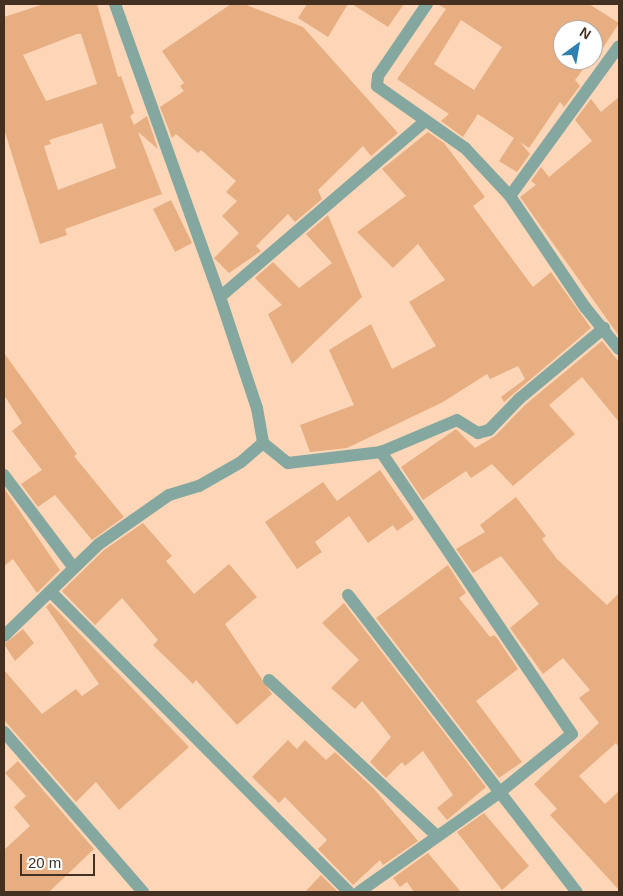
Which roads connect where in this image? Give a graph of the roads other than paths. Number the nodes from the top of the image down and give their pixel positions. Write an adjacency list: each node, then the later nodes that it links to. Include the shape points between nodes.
1 (115, 4): 6 (street)
2 (427, 4): 4 (street, via 378,76 377,86)
3 (619, 46): 5 (street)
4 (425, 120): 5 (street, via 465,148); 6 (street)
5 (510, 196): 7 (street, via 585,307)
6 (220, 297): 9 (street, via 257,408)
7 (604, 328): 8 (street); 10 (street, via 519,398 489,430 478,432 457,420)
8 (619, 349)
9 (263, 443): 10 (street, via 288,463); 12 (street, via 241,462 199,486 169,495 98,544)
10 (381, 452): 18 (street, via 572,734)
11 (4, 475): 12 (street)
12 (73, 567): 13 (street)
13 (51, 592): 15 (street); 21 (street)
14 (348, 595): 18 (street)
15 (4, 636)
16 (269, 680): 19 (street)
17 (4, 732): 20 (street)
18 (500, 792): 19 (street); 23 (street)
19 (436, 835): 22 (street)
20 (143, 892)
21 (349, 892)
22 (359, 892)
23 (577, 892)

